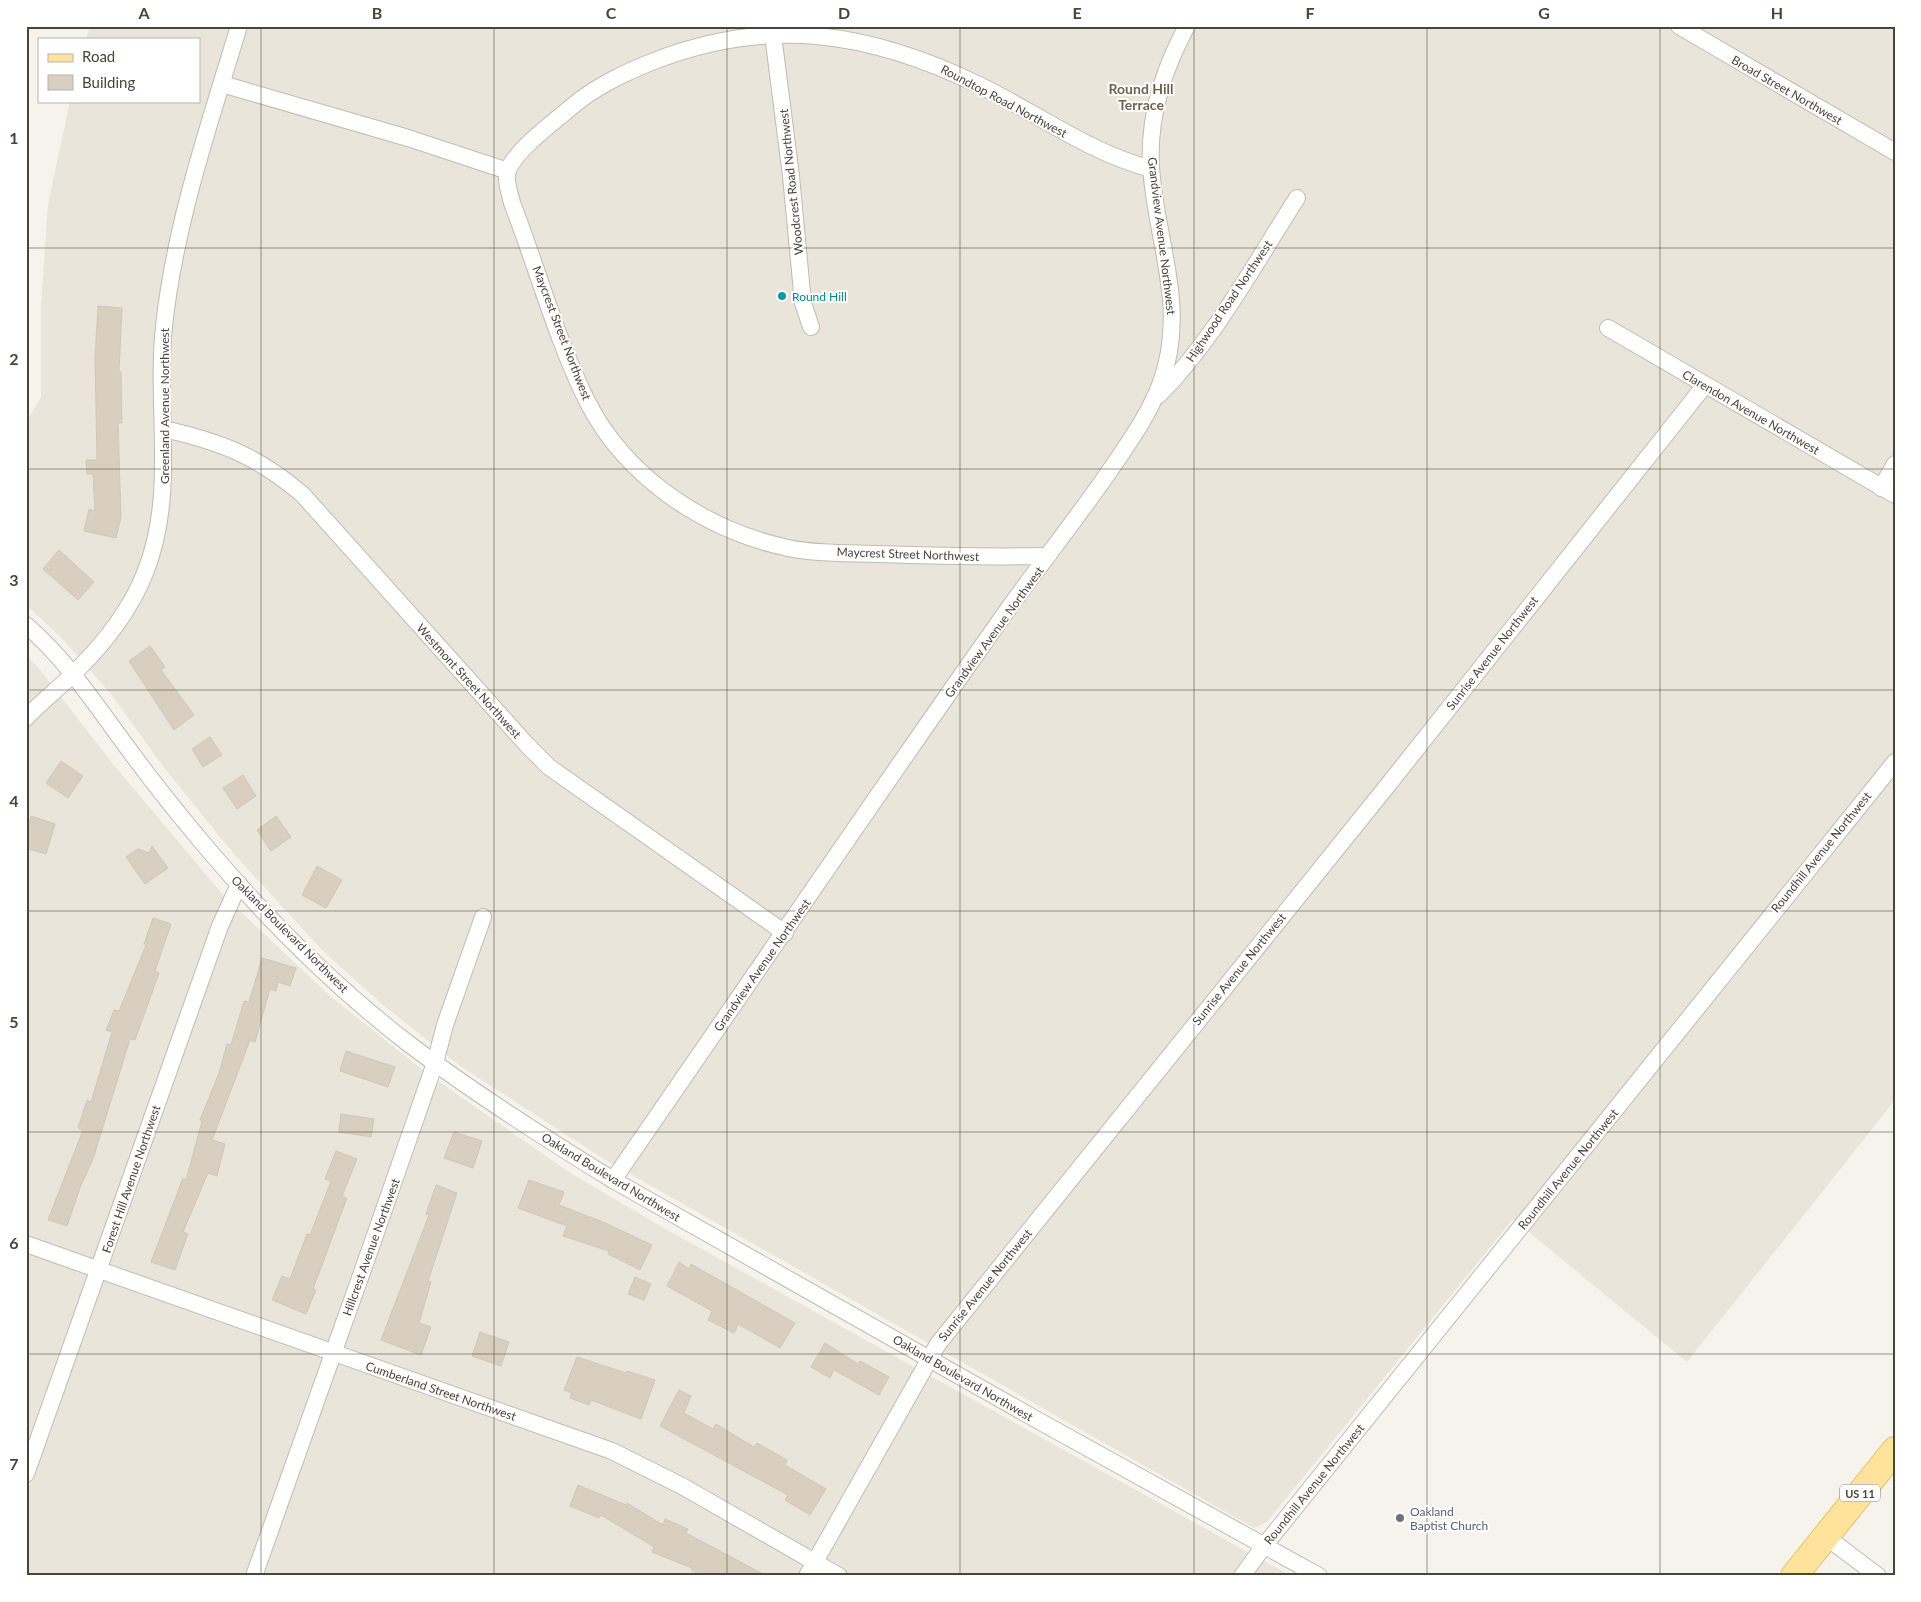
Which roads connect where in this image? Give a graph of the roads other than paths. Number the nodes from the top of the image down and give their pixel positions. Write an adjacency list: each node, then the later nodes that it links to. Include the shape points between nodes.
1 (239, 26): 5 (street, Greenland Avenue Northwest)
2 (1187, 26): 7 (street, Grandview Avenue Northwest, via 1169,59 1160,86 1153,121)
3 (1679, 26): 6 (street, Broad Street Northwest)
4 (773, 35): 7 (street, Roundtop Road Northwest, via 820,36 893,49 981,86 1099,152); 8 (street, Roundtop Road Northwest, via 714,42 631,70 576,103 511,163); 10 (street, Woodcrest Road Northwest, via 803,303)
5 (222, 84): 8 (street, via 408,138); 14 (street, Greenland Avenue Northwest, via 169,280 163,339)
6 (1895, 152)
7 (1151, 169): 13 (street, Grandview Avenue Northwest, via 1173,311 1168,362)
8 (508, 172): 17 (street, Maycrest Street Northwest, via 506,181 512,203 588,402 623,453 652,483 674,499 721,526 790,548 967,557)
9 (1297, 198): 13 (street, Highwood Road Northwest, via 1204,342)
10 (811, 327)
11 (1608, 328): 12 (street, Clarendon Avenue Northwest)
12 (1705, 385): 16 (street, Clarendon Avenue Northwest); 30 (street, Sunrise Avenue Northwest)
13 (1154, 400): 17 (street, Grandview Avenue Northwest, via 1133,437)
14 (164, 429): 19 (street, Greenland Avenue Northwest, via 161,518 144,575 104,641); 24 (street, Westmont Street Northwest, via 219,443 281,476 303,495 549,767)
15 (1895, 464): 16 (street)
16 (1888, 492)
17 (1048, 556): 24 (street, Grandview Avenue Northwest, via 1002,617)
18 (26, 625): 19 (street, Oakland Boulevard Northwest)
19 (73, 674): 20 (street, Greenland Avenue Northwest); 22 (street, Oakland Boulevard Northwest, via 143,770)
20 (26, 718)
21 (1895, 762): 34 (street, Roundhill Avenue Northwest)
22 (240, 884): 25 (street, Oakland Boulevard Northwest, via 296,944 364,1007); 28 (street, Forest Hill Avenue Northwest, via 220,926)
23 (483, 917): 25 (street, Hillcrest Avenue Northwest)
24 (785, 933): 26 (street, Grandview Avenue Northwest)
25 (435, 1063): 26 (street, Oakland Boulevard Northwest); 29 (street, Hillcrest Avenue Northwest)
26 (613, 1180): 30 (street, Oakland Boulevard Northwest)
27 (26, 1244): 28 (street, Cumberland Street Northwest)
28 (99, 1270): 29 (street, Cumberland Street Northwest); 32 (street, Forest Hill Avenue Northwest)
29 (333, 1352): 35 (street, Cumberland Street Northwest, via 628,1458); 36 (street, Hillcrest Avenue Northwest)
30 (928, 1358): 34 (street, Oakland Boulevard Northwest); 35 (street, Sunrise Avenue Northwest)
31 (1895, 1450): 33 (main road, US 11)
32 (26, 1474)
33 (1825, 1536): 40 (main road, US 11); 41 (street)
34 (1264, 1546): 38 (street, Roundhill Avenue Northwest); 39 (street, Oakland Boulevard Northwest)
35 (811, 1569): 37 (street, Cumberland Street Northwest)
36 (254, 1576)
37 (839, 1576)
38 (1242, 1576)
39 (1319, 1576)
40 (1794, 1576)
41 (1878, 1576)

